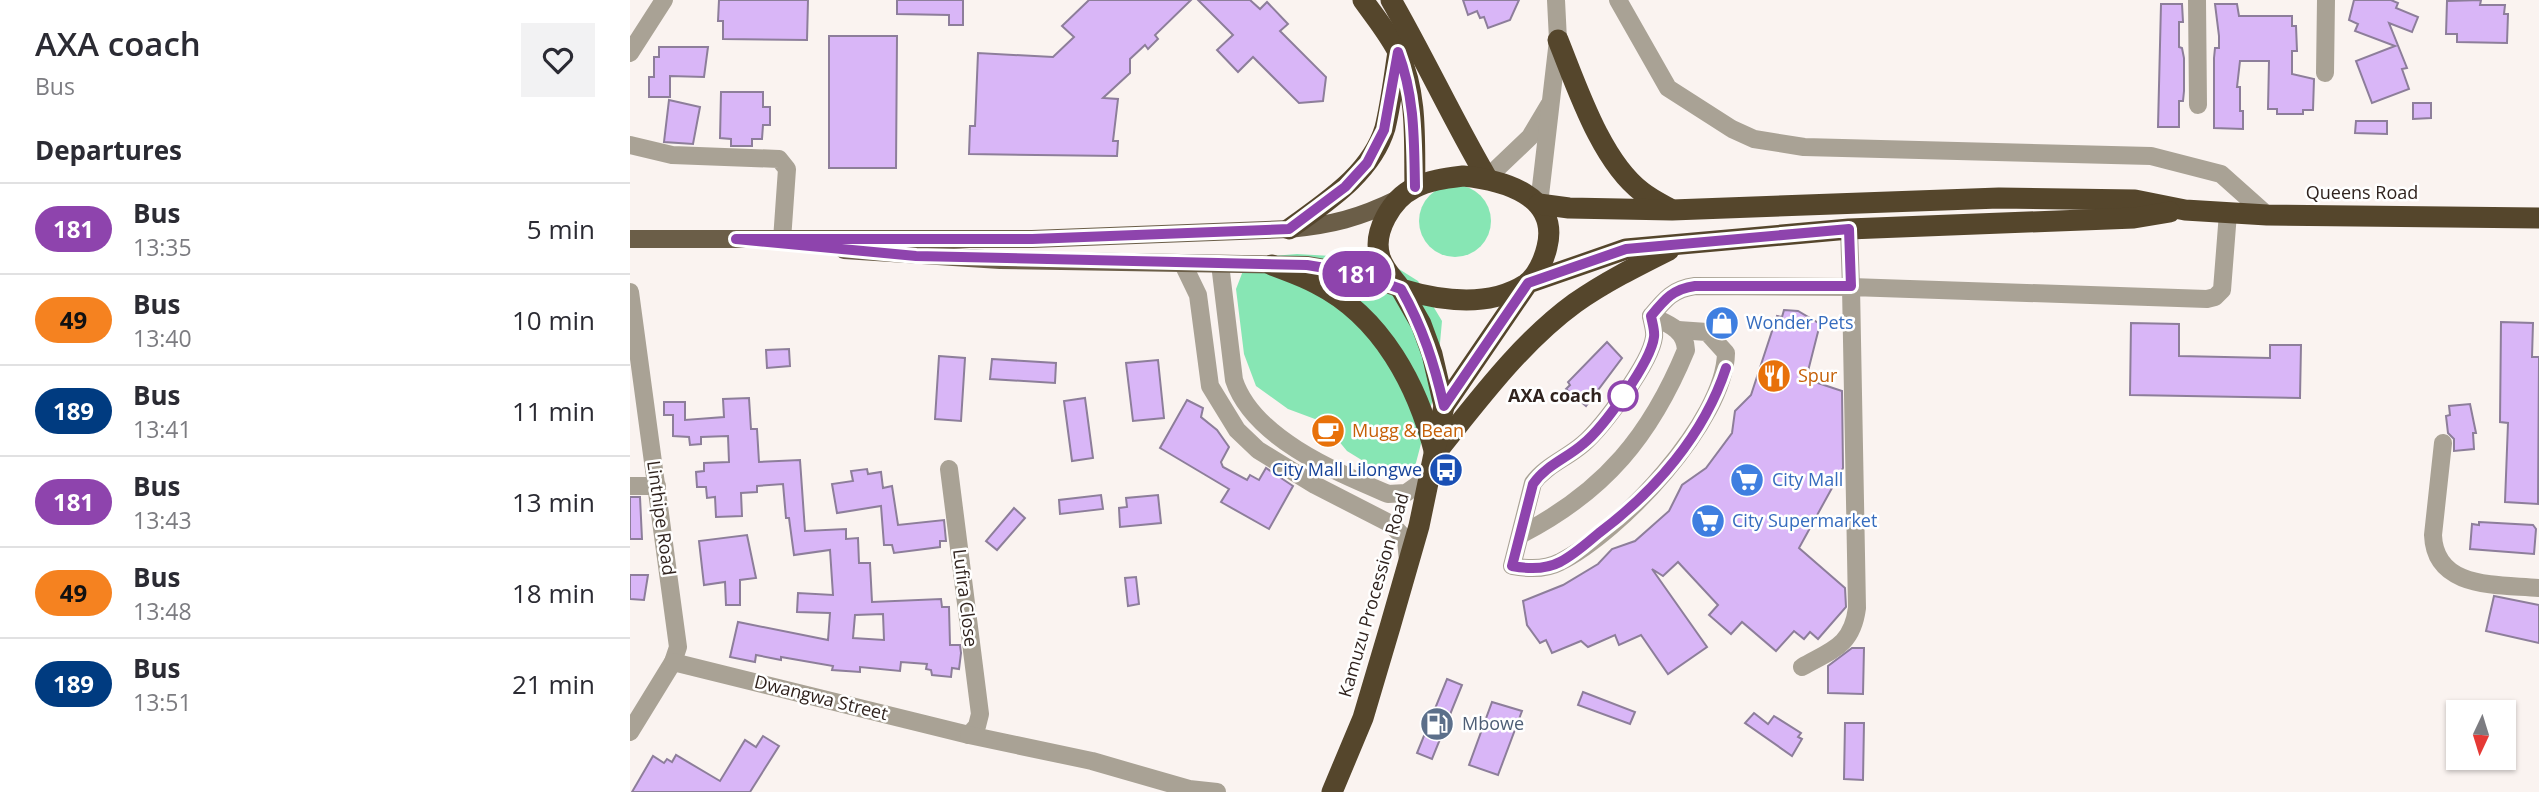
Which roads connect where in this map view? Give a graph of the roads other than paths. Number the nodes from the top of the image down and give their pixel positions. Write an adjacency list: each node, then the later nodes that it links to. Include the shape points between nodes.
1 (664, 0): 10 (street)
2 (1363, 0): 9 (highway)
3 (1391, 0): 15 (highway)
4 (1556, 0): 8 (street)
5 (1618, 0): 21 (street, via 1668,88 1754,139 1804,147 2151,156 2221,174)
6 (2197, 0): 13 (street)
7 (2326, 0): 11 (street)
8 (1558, 40): 12 (street); 19 (highway, via 1582,98 1620,168 1641,191)
9 (1398, 52): 16 (highway, via 1413,109); 23 (highway, via 1384,130 1367,163 1345,187)
10 (630, 53)
11 (2325, 73)
12 (1552, 99): 15 (street, via 1530,137); 17 (street)
13 (2198, 105)
14 (630, 145): 27 (street, via 672,155 779,159 787,169)
15 (1487, 178): 16 (highway, via 1453,177); 17 (highway, via 1520,190)
16 (1407, 193): 23 (main road, via 1363,216); 34 (highway, via 1383,222 1378,241 1385,269)
17 (1539, 204): 19 (highway); 32 (highway, via 1549,240 1544,261)
18 (2185, 209): 19 (highway, via 2135,200 1999,198); 20 (highway, Queens Road); 24 (highway, via 2134,218)
19 (1672, 210)
20 (2228, 212): 21 (highway, Queens Road); 33 (street, via 2222,290 2215,297)
21 (2267, 215): 22 (highway, Queens Road)
22 (2539, 218)
23 (1289, 229): 27 (main road, via 1032,239)
24 (1849, 229): 28 (highway); 33 (street)
25 (630, 239): 26 (main road)
26 (736, 239): 27 (main road); 29 (main road, via 916,256)
27 (782, 240)
28 (1680, 244): 32 (highway, via 1626,249); 40 (highway, via 1615,278 1550,324 1494,381)
29 (1183, 264): 30 (main road); 46 (street, via 1198,295 1210,386 1237,430 1258,450 1391,524 1406,540)
30 (1220, 264): 31 (main road); 42 (street, via 1234,380 1240,397 1262,424 1288,443 1388,494 1406,493)
31 (1272, 265): 34 (main road, via 1334,268); 40 (highway, via 1318,284 1373,325 1404,374)
32 (1528, 283): 34 (highway, via 1503,295 1465,300); 38 (highway)
33 (1851, 286): 36 (street, via 1681,288 1666,297); 49 (street, via 1857,608 1845,642)
34 (1401, 289): 38 (highway, via 1421,324)
35 (630, 292): 44 (street, Linthipe Road)
36 (1651, 316): 37 (street); 45 (street, via 1654,338 1633,380 1585,444 1540,473 1533,484)
37 (1678, 330): 45 (street, via 1686,340 1686,350 1633,449 1577,499); 45 (street, via 1707,332 1726,353 1720,384 1686,447 1624,516 1558,563 1532,569 1512,566)
38 (1444, 406): 40 (highway, Kamuzu Procession Road)
39 (2443, 443): 47 (street, via 2433,535 2440,565 2458,578 2475,582)
40 (1434, 454): 42 (highway, Kamuzu Procession Road)
41 (949, 469): 50 (street, Lufira Close, via 980,714)
42 (1430, 476): 46 (highway, Kamuzu Procession Road)
43 (630, 486): 44 (street)
44 (657, 486): 48 (street, Linthipe Road, via 678,648)
45 (1522, 534)
46 (1409, 561): 53 (highway, Kamuzu Procession Road, via 1363,718)
47 (2539, 588)
48 (673, 662): 50 (street, Dwangwa Street); 51 (street, Linthipe Road)
49 (1802, 667)
50 (973, 731): 52 (street, Dwangwa Street, via 1189,789)
51 (630, 732)
52 (1217, 792)
53 (1332, 792)

